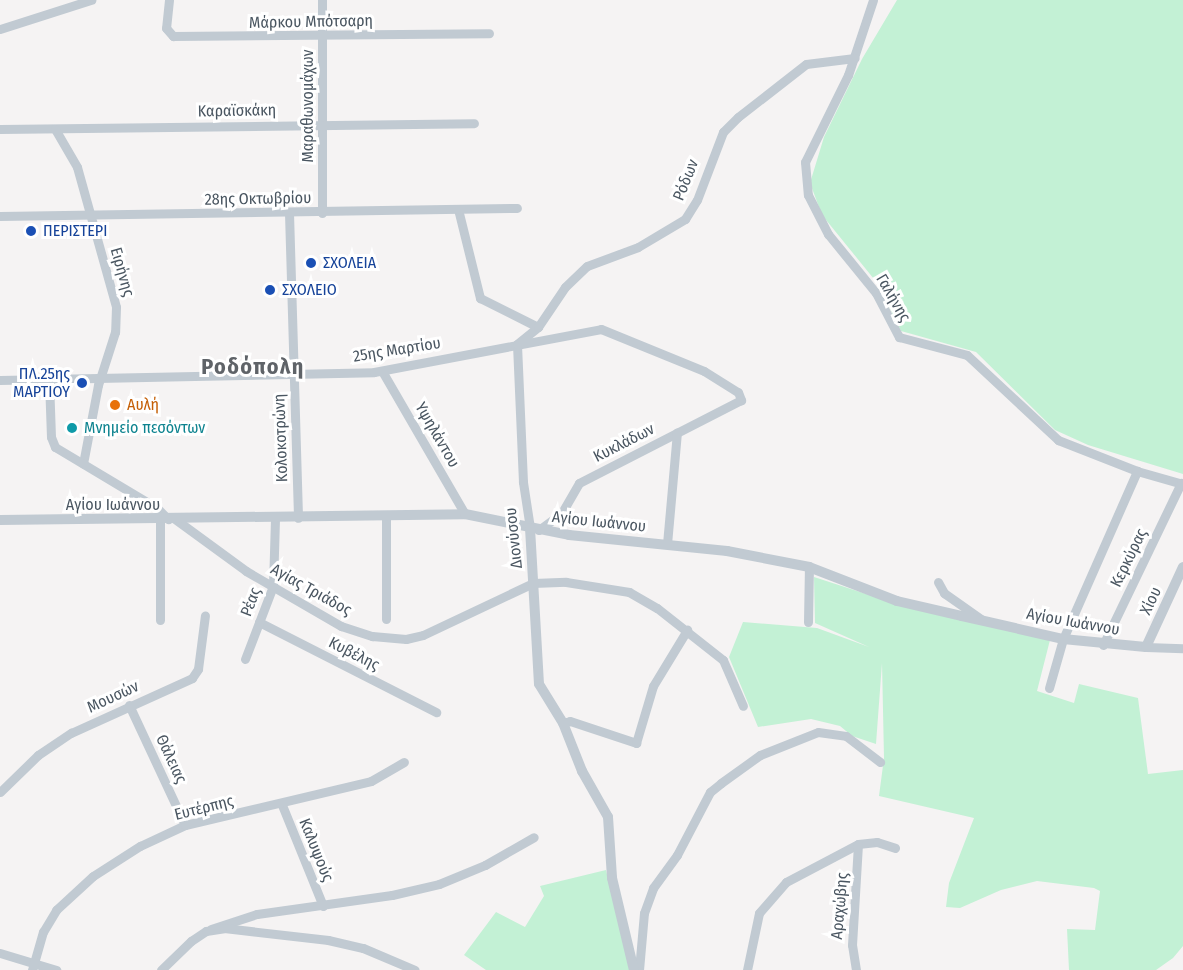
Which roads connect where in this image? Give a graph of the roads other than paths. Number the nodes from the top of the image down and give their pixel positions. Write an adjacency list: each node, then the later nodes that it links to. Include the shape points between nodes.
1 (91, 0): 5 (street)
2 (169, 0): 7 (street, Μάρκου Μπότσαρη, via 166,28 173,36)
3 (322, 0): 7 (street, Μαραθωνομάχων)
4 (873, 0): 8 (street)
5 (0, 29)
6 (489, 33): 7 (street, Μάρκου Μπότσαρη)
7 (322, 37): 10 (street, Μαραθωνομάχων)
8 (855, 58): 19 (street, Ρόδων, via 806,64 738,117 723,132 686,219 638,247 587,266 565,287); 29 (street, Γαλήνης, via 805,162 804,179 821,222 876,293 892,330 899,337 920,344 967,355 1020,401 1049,434)
9 (474, 123): 10 (street, Καραϊσκάκη)
10 (324, 125): 12 (street, Καραϊσκάκη); 16 (street, Μαραθωνομάχων)
11 (0, 129): 12 (street, Καραϊσκάκη)
12 (55, 129): 18 (street, Ειρήνης, via 77,167)
13 (517, 208): 14 (street, 28ης Οκτωβρίου)
14 (458, 209): 16 (street, 28ης Οκτωβρίου); 19 (street, via 480,298)
15 (289, 213): 16 (street, 28ης Οκτωβρίου); 18 (street, 28ης Οκτωβρίου); 22 (street, Κολοκοτρώνη)
16 (322, 213)
17 (0, 216): 18 (street, 28ης Οκτωβρίου)
18 (90, 216): 23 (street, Ειρήνης, via 116,307 115,332)
19 (538, 327): 20 (street, Ρόδων)
20 (517, 344): 21 (street, 25ης Μαρτίου); 26 (street, 25ης Μαρτίου, via 601,329 610,331 730,385); 37 (street, Διονύσου, via 523,482)
21 (382, 371): 22 (street, 25ης Μαρτίου); 31 (street, Υψηλάντου)
22 (294, 375): 23 (street, 25ης Μαρτίου); 34 (street, Κολοκοτρώνη)
23 (99, 378): 25 (street, 25ης Μαρτίου); 28 (street, Ειρήνης)
24 (0, 380): 25 (street, 25ης Μαρτίου)
25 (49, 380): 28 (street, via 53,442)
26 (741, 400): 27 (street, Κυκλάδων)
27 (677, 432): 37 (street, Κυκλάδων, via 579,483 562,513); 38 (street)
28 (83, 464): 36 (street, via 157,508)
29 (1137, 471): 30 (street, Γαλήνης); 51 (street)
30 (1182, 483): 52 (street, Κερκύρας)
31 (465, 514): 32 (street, Αγίου Ιωάννου); 37 (street, Αγίου Ιωάννου)
32 (386, 516): 34 (street, Αγίου Ιωάννου); 45 (street)
33 (275, 518): 34 (street, Αγίου Ιωάννου); 36 (street, Αγίου Ιωάννου); 43 (street, Ρέας)
34 (298, 518)
35 (0, 520): 36 (street, Αγίου Ιωάννου)
36 (168, 520): 43 (street, Αγίας Τριάδος); 47 (street)
37 (535, 529): 38 (street, Αγίου Ιωάννου); 42 (street, Διονύσου)
38 (668, 544): 39 (street, Αγίου Ιωάννου)
39 (809, 567): 46 (street, Αγίου Ιωάννου, via 897,601); 49 (street)
40 (1183, 567): 53 (street, Χίου)
41 (938, 582): 46 (street, via 944,593)
42 (533, 583): 43 (street, Αγίας Τριάδος, via 455,622 406,639 372,636 341,626); 50 (street, Αγίας Τριάδος, via 566,582 629,592); 60 (street, Διονύσου, via 539,684)
43 (273, 586): 48 (street, Ρέας)
44 (205, 615): 57 (street, Μουσών, via 198,669 192,678)
45 (386, 619)
46 (981, 619): 51 (street, Αγίου Ιωάννου)
47 (160, 620)
48 (259, 622): 55 (street, Ρέας); 59 (street, Κυβέλης)
49 (808, 622)
50 (687, 630): 58 (street, Αγίας Τριάδος, via 723,660); 60 (street, via 653,686 636,743 570,721)
51 (1063, 639): 52 (street, Αγίου Ιωάννου); 56 (street)
52 (1103, 645): 53 (street, Αγίου Ιωάννου)
53 (1146, 647): 54 (street, Αγίου Ιωάννου)
54 (1183, 648)
55 (245, 659)
56 (1049, 688)
57 (129, 705): 63 (street, Μουσών, via 63,738 38,755); 65 (street, Θάλειας)
58 (743, 706)
59 (436, 712)
60 (563, 723): 76 (street, Διονύσου, via 582,771 608,817 612,878)
61 (404, 762): 64 (street, Ευτέρπης, via 371,781)
62 (880, 762): 77 (street, via 846,736 818,732 760,755 710,792 677,855 653,888 644,913)
63 (0, 792)
64 (282, 805): 65 (street, Ευτέρπης); 69 (street, Καλυψούς)
65 (185, 825): 72 (street, Ευτέρπης, via 140,846 93,876 56,910 43,932)
66 (534, 837): 69 (street, via 485,865 439,884)
67 (858, 844): 68 (street, via 877,842); 78 (street, via 813,865 775,892 756,923); 79 (street, Αραχώβης, via 852,945)
68 (895, 848)
69 (323, 906): 70 (street, via 257,914)
70 (211, 929): 74 (street, via 191,940); 75 (street, via 257,930 328,940 381,954)
71 (0, 953): 72 (street)
72 (33, 967): 73 (street)
73 (56, 970)
74 (161, 970)
75 (415, 970)
76 (634, 970)
77 (639, 970)
78 (747, 970)
79 (856, 970)

